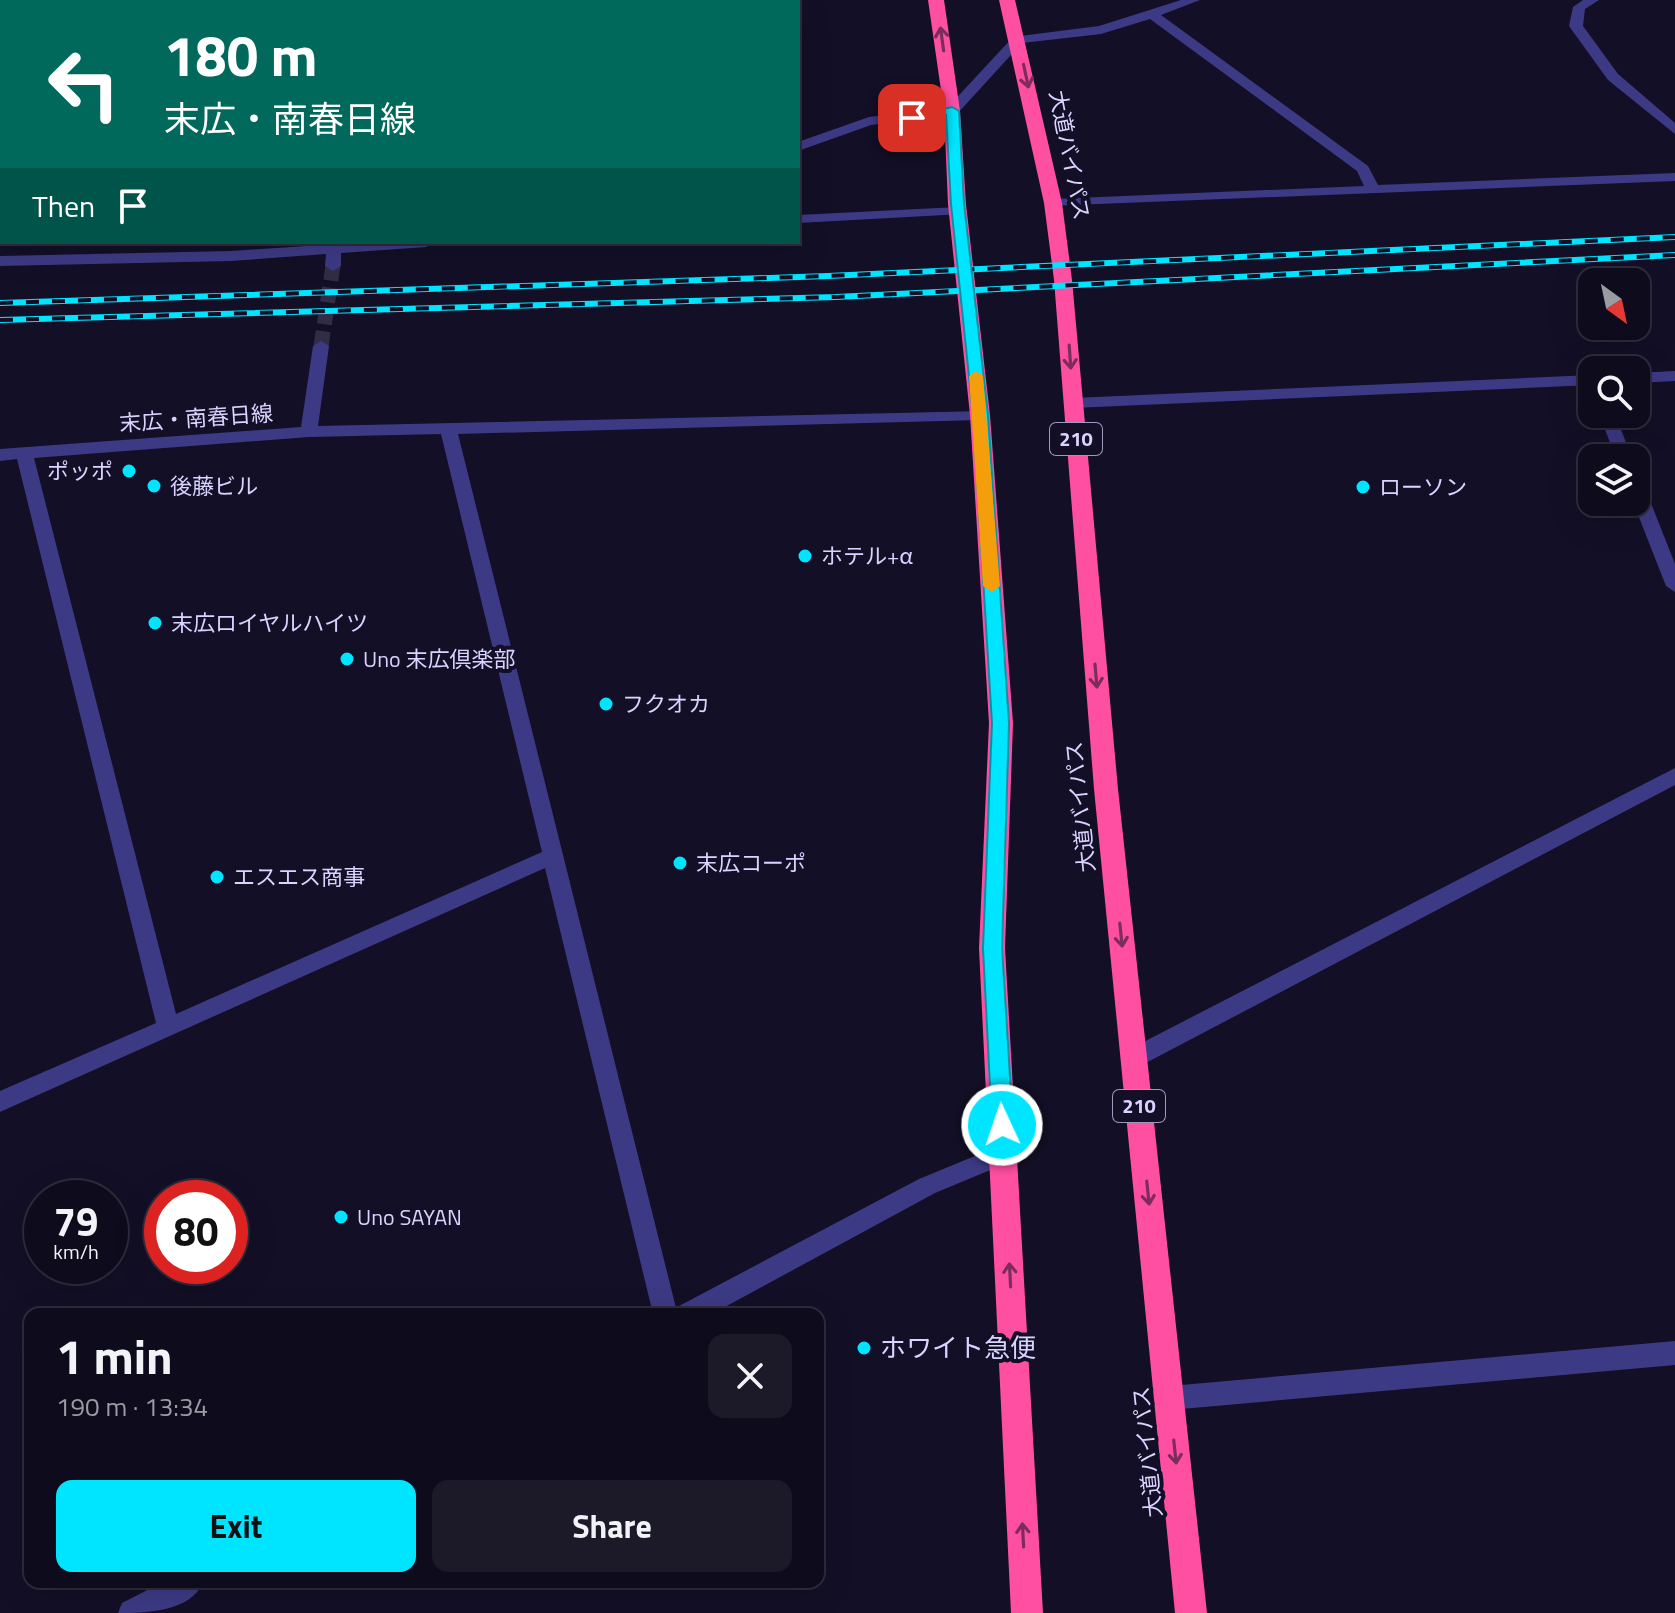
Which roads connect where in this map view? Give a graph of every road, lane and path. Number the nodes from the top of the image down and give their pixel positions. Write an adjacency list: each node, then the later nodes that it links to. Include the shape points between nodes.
1 (936, 0): 7 (highway, one-way to 1)
2 (1007, 0): 6 (highway, 大道バイパス / 210)
3 (1194, 0): 5 (street)
4 (1593, 0): 8 (street, via 1579,7 1576,26 1613,77)
5 (1153, 15): 6 (street, via 1101,30); 11 (street, via 1363,169)
6 (1018, 40): 7 (street); 12 (highway, 大道バイパス / 210, one-way to 12)
7 (952, 111): 9 (street, via 869,121); 13 (highway)
8 (1675, 130)
9 (800, 146)
10 (1675, 177): 11 (street)
11 (1373, 190): 12 (street)
12 (1053, 203): 23 (highway, 大道バイパス / 210, one-way to 23)
13 (958, 211): 14 (street); 24 (highway)
14 (800, 219)
15 (400, 244): 16 (street)
16 (334, 249): 17 (street); 18 (street)
17 (0, 261)
18 (333, 266)
19 (321, 346): 26 (street)
20 (1675, 376): 21 (street)
21 (1650, 377)
22 (1578, 381): 23 (street)
23 (1073, 403): 34 (highway, 大道バイパス / 210, one-way to 34)
24 (980, 415): 25 (street, 末広・南春日線); 36 (highway, via 1001,723 992,948)
25 (448, 429): 26 (street, 末広・南春日線); 32 (street)
26 (309, 432): 27 (street, 末広・南春日線)
27 (24, 453): 28 (street, 末広・南春日線); 33 (street)
28 (0, 455)
29 (1647, 516): 30 (street)
30 (1675, 586)
31 (1675, 776): 34 (street)
32 (553, 856): 33 (street); 37 (street)
33 (168, 1027): 35 (street)
34 (1134, 1058): 40 (highway, 大道バイパス / 210, one-way to 40)
35 (0, 1102)
36 (1004, 1154): 38 (street, via 927,1186); 43 (highway, one-way to 36)
37 (664, 1308)
38 (699, 1308)
39 (1675, 1353): 40 (street)
40 (1170, 1398): 44 (highway, 大道バイパス / 210, one-way to 44)
41 (179, 1588): 42 (street)
42 (132, 1613)
43 (1027, 1613)
44 (1191, 1613)

